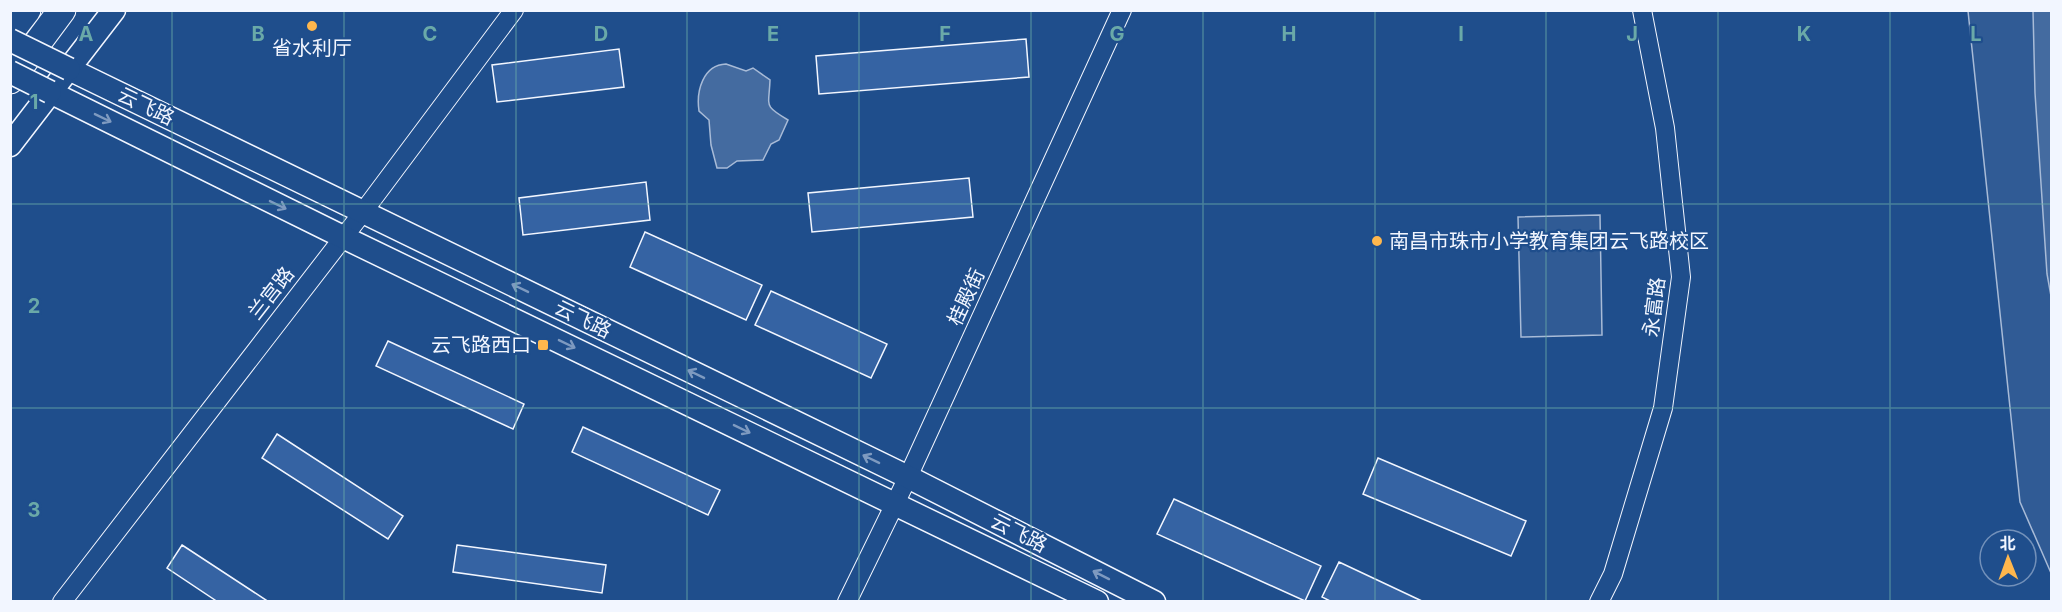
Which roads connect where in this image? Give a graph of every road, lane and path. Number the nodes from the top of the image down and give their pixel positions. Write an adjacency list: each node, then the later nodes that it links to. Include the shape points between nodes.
1 (27, 10): 7 (highway)
2 (62, 10): 11 (highway)
3 (114, 10): 9 (main road)
4 (514, 10): 14 (street, 兰宫路)
5 (1122, 10): 16 (street, 桂殿街)
6 (1642, 10): 22 (street, 永富路, via 1665,128 1681,278 1663,408 1614,574)
7 (10, 32)
8 (10, 40): 9 (main road, 云飞路, bridge)
9 (69, 69): 12 (main road); 14 (main road, 云飞路)
10 (10, 72): 12 (main road, 云飞路, bridge)
11 (10, 80)
12 (51, 92): 13 (main road); 15 (main road, 云飞路, one-way to 15)
13 (10, 146)
14 (363, 212): 15 (street, 兰宫路); 16 (main road, 云飞路, one-way to 14)
15 (343, 237): 17 (main road, 云飞路, one-way to 17); 18 (street, 兰宫路)
16 (908, 477): 17 (street, 桂殿街); 21 (main road, 云飞路, one-way to 16)
17 (895, 503): 19 (street, 桂殿街); 20 (main road, 云飞路)
18 (62, 602)
19 (847, 602)
20 (1096, 602)
21 (1154, 602)
22 (1599, 602)

